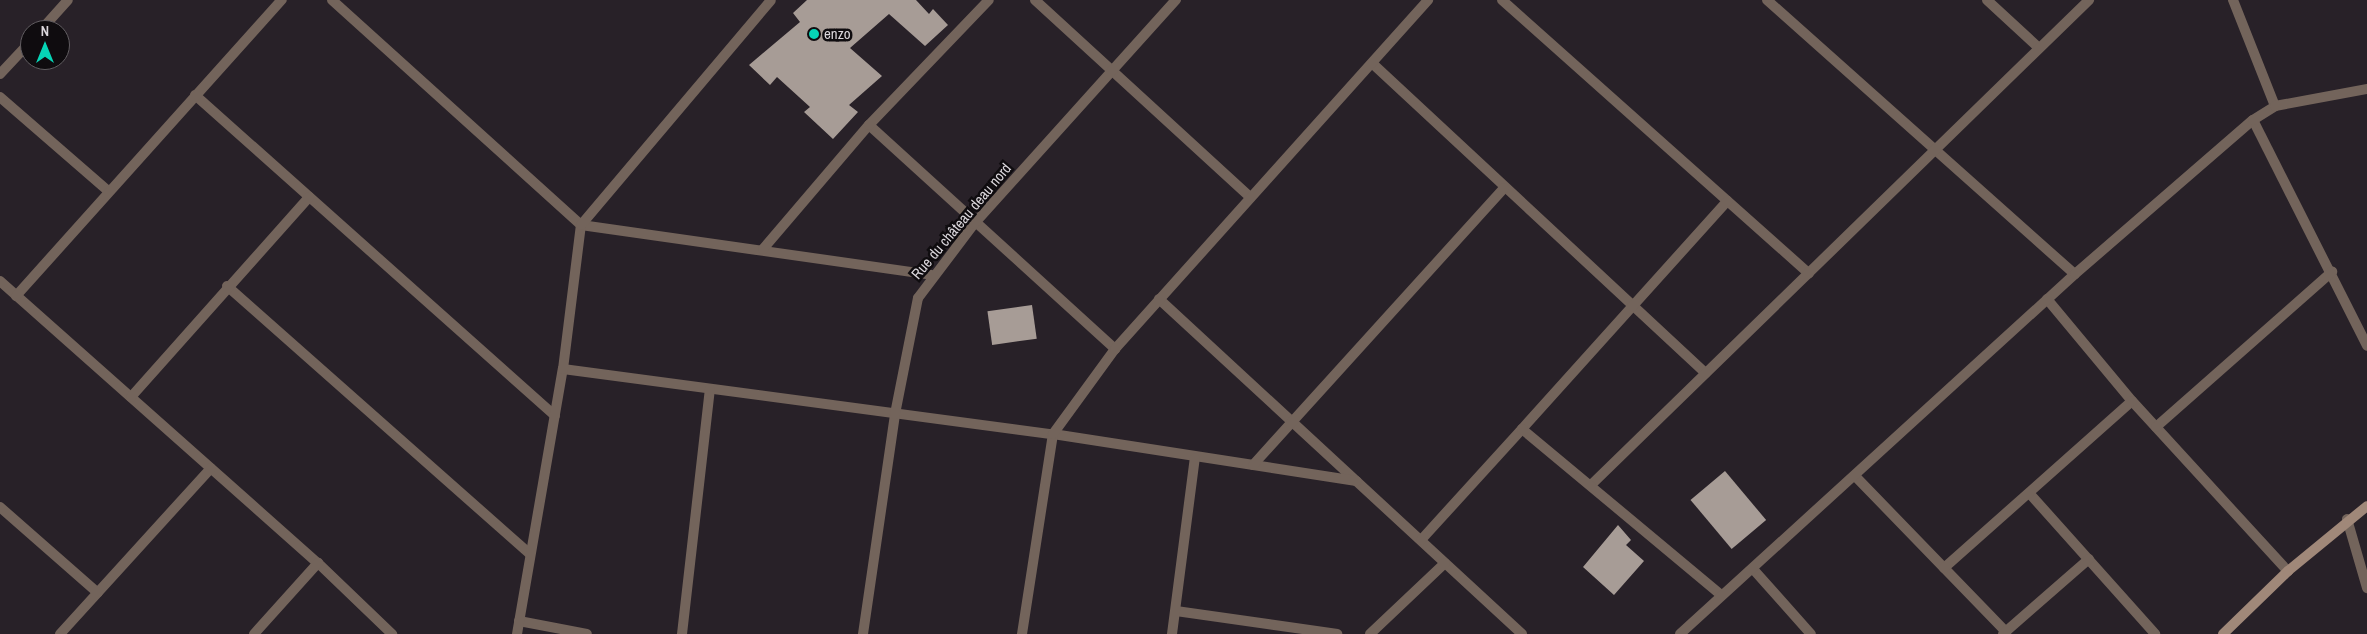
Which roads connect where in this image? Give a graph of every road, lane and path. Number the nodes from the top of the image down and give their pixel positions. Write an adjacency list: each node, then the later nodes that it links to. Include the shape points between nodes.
1 (68, 0): 16 (street)
2 (282, 0): 23 (street)
3 (332, 0): 35 (street)
4 (771, 0): 35 (street)
5 (989, 0): 27 (street)
6 (1035, 0): 20 (street)
7 (1176, 0): 20 (street, Rue du château deau nord)
8 (1428, 0): 19 (street)
9 (1502, 0): 33 (street)
10 (1768, 0): 28 (street)
11 (1987, 0): 17 (street)
12 (2074, 0): 15 (street)
13 (2089, 0): 15 (street)
14 (2233, 0): 25 (street)
15 (2078, 11): 17 (street)
16 (50, 20)
17 (2039, 48): 28 (street)
18 (20, 53): 21 (street)
19 (1373, 64): 29 (street); 32 (street)
20 (1113, 69): 32 (street); 34 (street, Rue du château deau nord)
21 (0, 74)
22 (2367, 89): 25 (street)
23 (195, 95): 30 (street); 31 (street)
24 (0, 97): 30 (street)
25 (2275, 106): 26 (street)
26 (2253, 120): 37 (street); 39 (street)
27 (869, 125): 34 (street); 36 (street)
28 (1935, 149): 38 (street); 39 (street)
29 (1504, 188): 46 (street); 56 (street)
30 (108, 191): 43 (street)
31 (309, 197): 42 (street); 55 (street)
32 (1250, 197): 44 (street)
33 (1728, 201): 38 (street); 46 (street)
34 (974, 224): 40 (street, Rue du château deau nord); 48 (street)
35 (580, 225): 36 (street); 49 (street)
36 (763, 249): 40 (street)
37 (2332, 272): 47 (street); 57 (street)
38 (1809, 274): 50 (street)
39 (2075, 274): 45 (street)
40 (931, 275): 54 (street, Rue du château deau nord, via 918,298 910,326)
41 (0, 280): 43 (street)
42 (227, 286): 52 (street); 71 (street)
43 (16, 296): 52 (street)
44 (1159, 298): 48 (street); 56 (street)
45 (2047, 300): 53 (street); 63 (street)
46 (1632, 307): 50 (street); 58 (street)
47 (2367, 346)
48 (1115, 349): 59 (street)
49 (563, 369): 51 (street); 55 (street)
50 (1705, 373): 65 (street)
51 (710, 390): 54 (street); 89 (street)
52 (131, 397): 62 (street)
53 (2132, 401): 57 (street); 66 (street)
54 (895, 414): 59 (street); 90 (street, Rue du château deau nord)
55 (555, 416): 71 (street)
56 (1292, 423): 61 (street); 64 (street)
57 (2156, 427): 77 (street)
58 (1522, 429): 65 (street); 70 (street)
59 (1053, 434): 60 (street); 91 (street)
60 (1195, 458): 61 (street); 81 (street)
61 (1253, 465): 64 (street)
62 (211, 468): 73 (street); 79 (street)
63 (1856, 477): 75 (street); 76 (street)
64 (1356, 480): 70 (street)
65 (1592, 484): 80 (street)
66 (2030, 494): 72 (street); 75 (street)
67 (2367, 506): 69 (main road)
68 (0, 507): 79 (street)
69 (2347, 519): 77 (main road); 78 (street)
70 (1421, 540): 74 (street)
71 (529, 553): 82 (street)
72 (2089, 560): 83 (street); 98 (street)
73 (318, 563): 85 (street); 86 (street)
74 (1445, 563): 94 (street); 95 (street)
75 (1944, 568): 83 (street)
76 (1753, 569): 80 (street); 97 (street)
77 (2288, 570): 99 (main road)
78 (2367, 588)
79 (98, 593): 84 (street)
80 (1721, 595): 96 (street)
81 (1176, 611): 92 (street); 93 (street)
82 (519, 621): 87 (street); 88 (street)
83 (2005, 633)
84 (60, 634)
85 (254, 634)
86 (392, 634)
87 (517, 634)
88 (587, 634)
89 (682, 634)
90 (863, 634)
91 (1022, 634)
92 (1172, 634)
93 (1337, 634)
94 (1370, 634)
95 (1522, 634)
96 (1680, 634)
97 (1810, 634)
98 (2155, 634)
99 (2223, 634)

